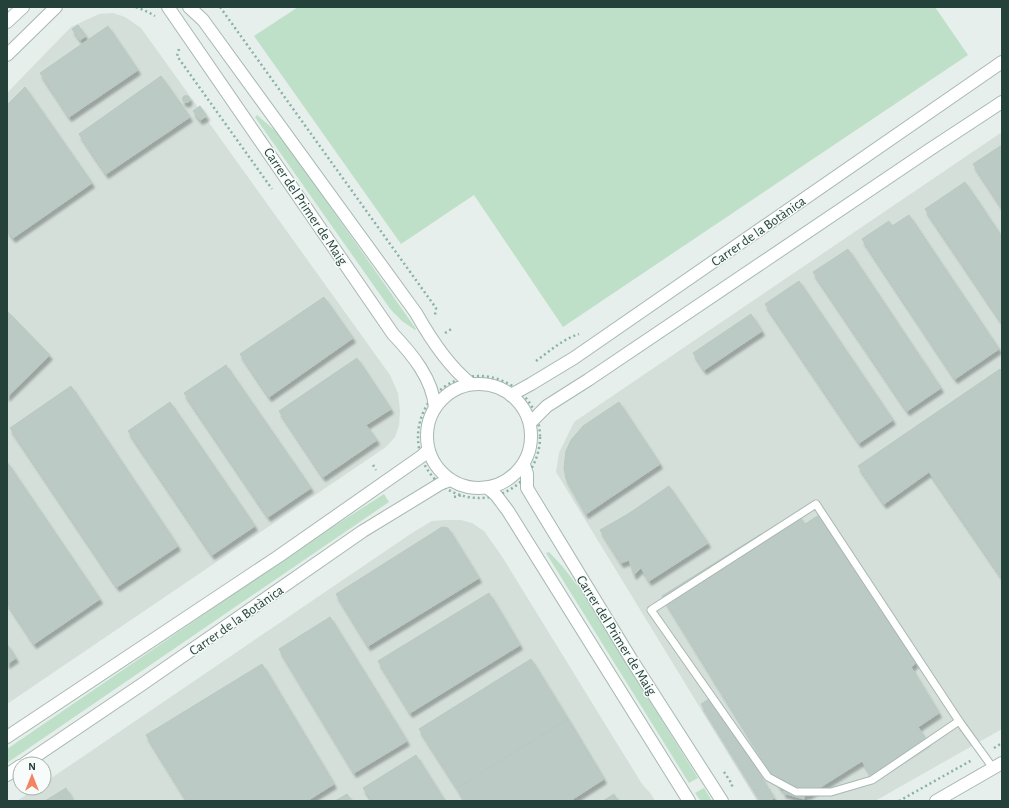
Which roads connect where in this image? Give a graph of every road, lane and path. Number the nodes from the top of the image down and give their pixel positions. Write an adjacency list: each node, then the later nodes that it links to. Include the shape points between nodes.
1 (23, 7): 6 (street)
2 (56, 7): 7 (street)
3 (220, 7): 10 (path, via 436,308)
4 (189, 8): 16 (street, Carrer del Primer de Maig, via 203,20 455,370)
5 (167, 9): 19 (street, Carrer del Primer de Maig, via 393,334 428,379)
6 (7, 22)
7 (7, 55)
8 (1002, 62): 18 (street, Carrer de la Botànica, via 574,358)
9 (1002, 102): 20 (street, Carrer de la Botànica, via 547,406)
10 (433, 321)
11 (453, 328): 12 (path)
12 (443, 335)
13 (578, 335): 14 (path, via 562,342)
14 (534, 362)
15 (511, 378): 17 (path)
16 (468, 382): 17 (path, via 480,376); 18 (street); 19 (street); 19 (path, via 456,381 444,387)
17 (506, 383): 18 (path)
18 (515, 393): 20 (street); 20 (path, via 530,404)
19 (435, 402): 21 (street); 21 (path, via 424,412 421,421 418,438)
20 (533, 420): 22 (street); 22 (path, via 540,437 538,451 534,463)
21 (425, 453): 23 (street, via 442,474); 23 (path, via 432,475); 26 (street, Carrer de la Botànica, via 279,556)
22 (525, 469): 24 (street); 24 (path, via 519,482 509,490); 32 (street, Carrer del Primer de Maig, via 527,488 532,498)
23 (445, 482): 24 (street); 24 (path, via 454,492 462,495 484,498); 29 (street, Carrer de la Botànica, via 363,531)
24 (492, 492): 31 (street, Carrer del Primer de Maig, via 514,521)
25 (960, 721): 25 (lane, via 816,504 651,610 768,777 796,792 831,792 872,780); 28 (lane)
26 (7, 737)
27 (1002, 743): 28 (path)
28 (983, 754): 30 (lane); 33 (path)
29 (36, 756)
30 (997, 766): 34 (street)
31 (686, 799)
32 (722, 801)
33 (899, 801)
34 (936, 801)

